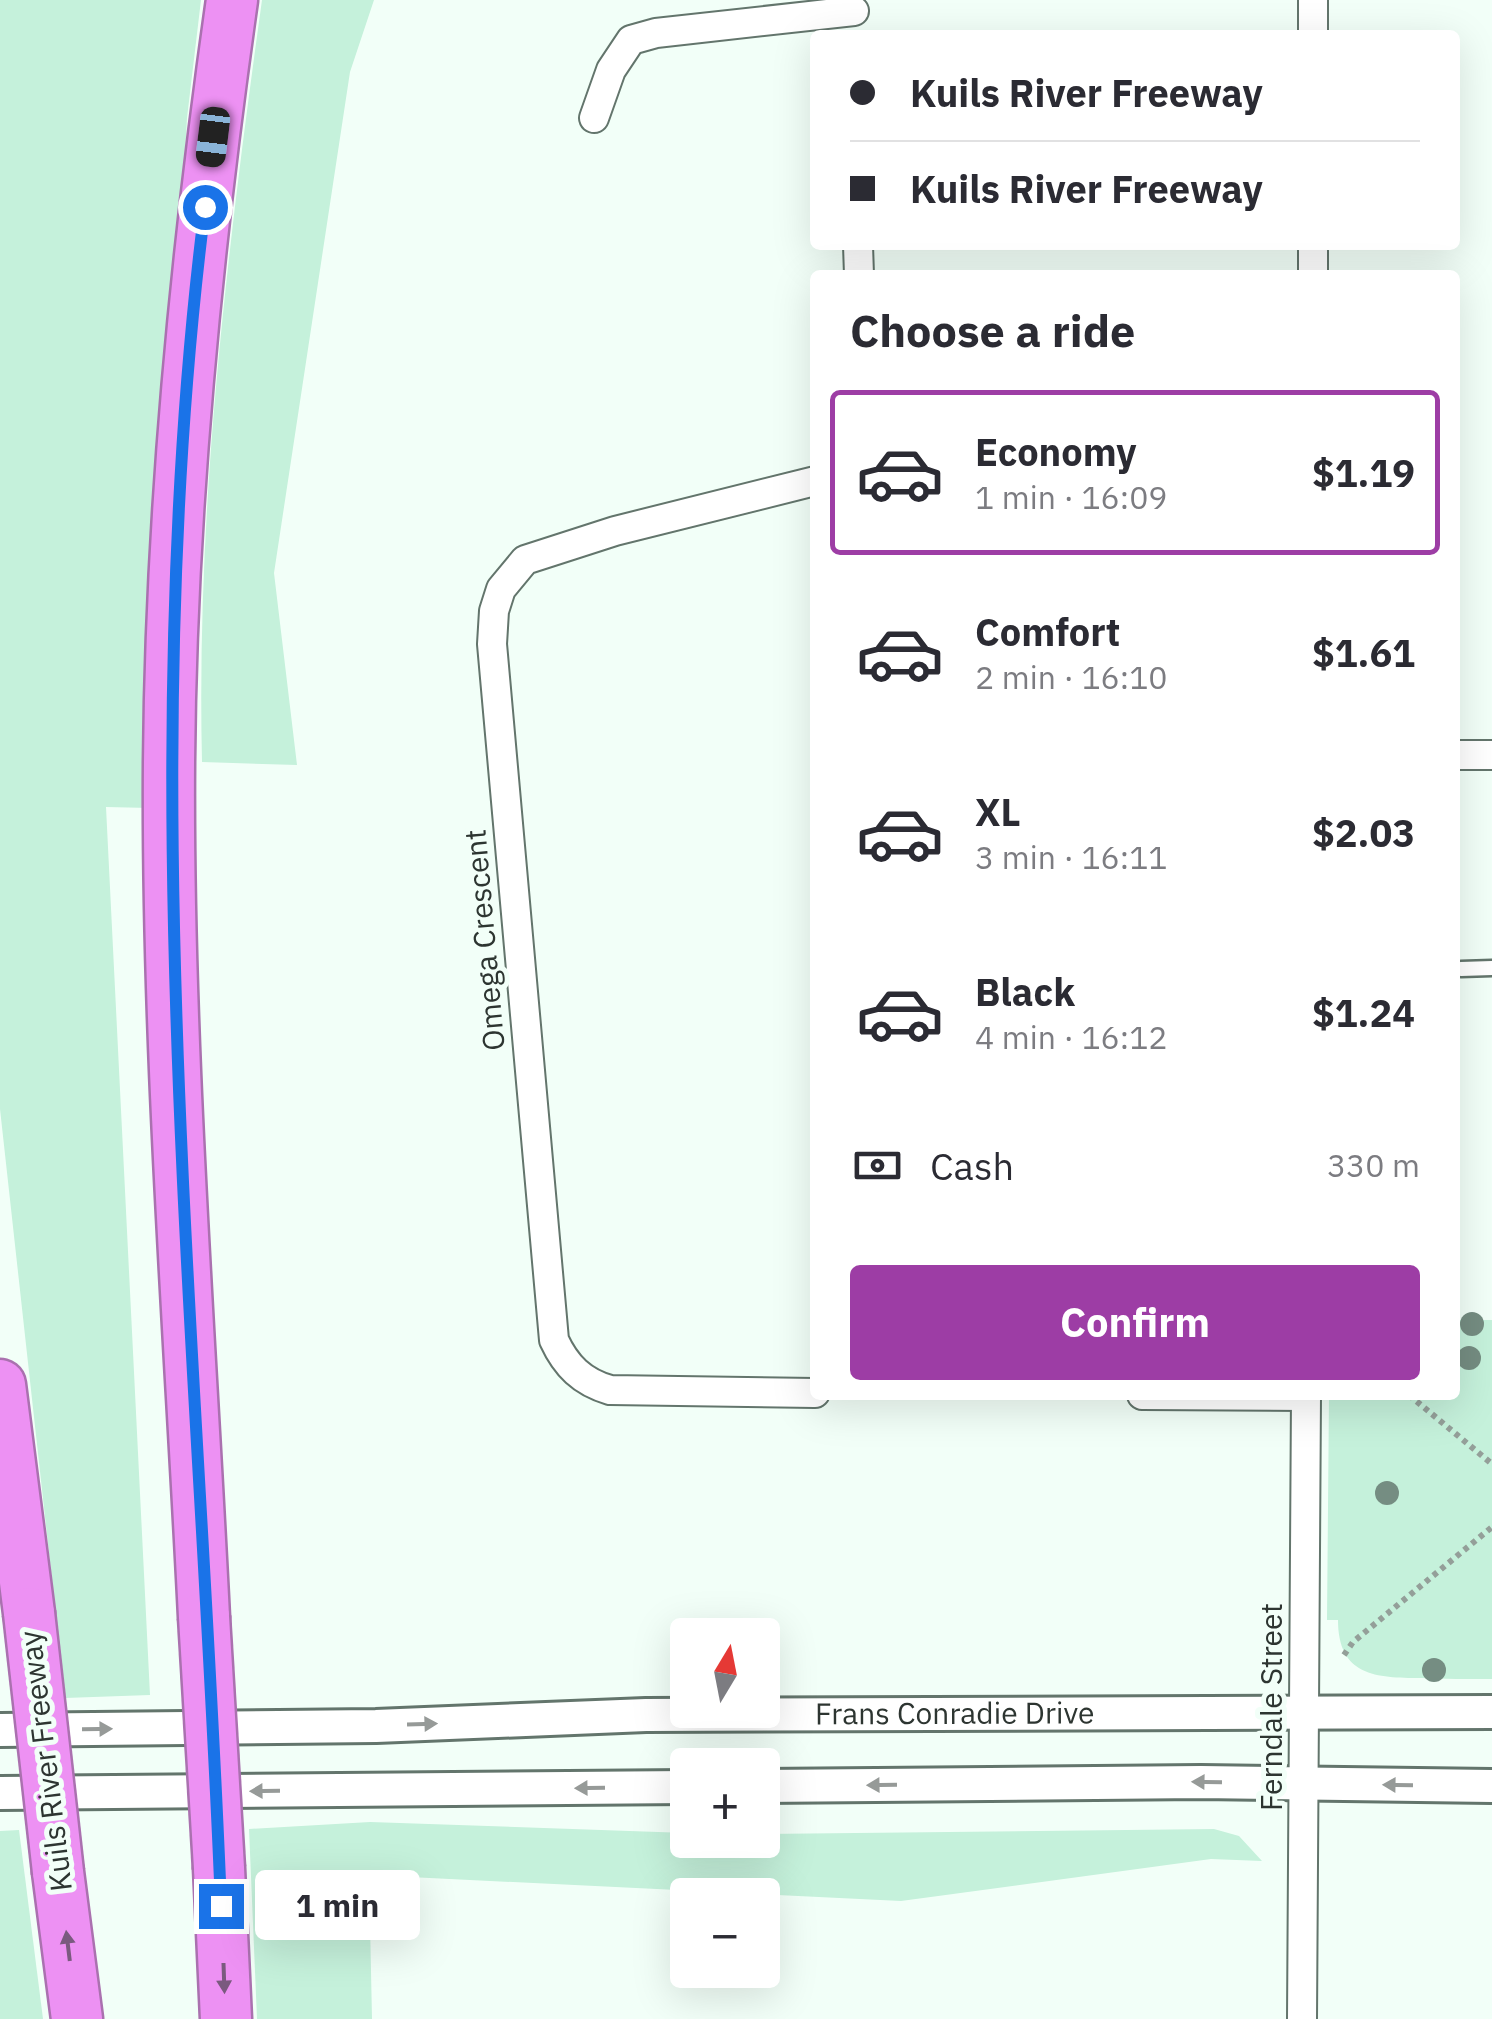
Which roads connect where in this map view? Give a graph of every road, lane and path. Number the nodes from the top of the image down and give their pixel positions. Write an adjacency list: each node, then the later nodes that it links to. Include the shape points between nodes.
1 (232, 0): 27 (highway, one-way to 27, bridge, via 194,296 170,762 176,1066)
2 (1313, 0): 4 (street)
3 (855, 15): 5 (street, via 631,40)
4 (1313, 30)
5 (594, 118)
6 (810, 482): 12 (street, Omega Crescent, via 525,560 501,589 492,644 554,1340 571,1368 610,1390)
7 (1460, 755): 8 (street)
8 (1492, 755)
9 (1492, 968): 10 (lane)
10 (1461, 969)
11 (0, 1385): 26 (highway, Kuils River Freeway, one-way to 11, bridge)
12 (810, 1393)
13 (1306, 1400): 18 (street, Ferndale Street)
14 (1415, 1400): 15 (path)
15 (1492, 1464)
16 (1492, 1528): 17 (path)
17 (1344, 1656)
18 (1305, 1711): 19 (street, Frans Conradie Drive); 20 (street, Frans Conradie Drive, one-way to 18); 21 (street, Ferndale Street)
19 (1492, 1712)
20 (0, 1730)
21 (1305, 1785): 22 (street, one-way to 22); 23 (street, one-way to 21); 28 (street, Ferndale Street)
22 (780, 1786)
23 (1492, 1786)
24 (670, 1787): 25 (street, one-way to 25)
25 (0, 1793)
26 (77, 2019)
27 (226, 2019)
28 (1302, 2019)

